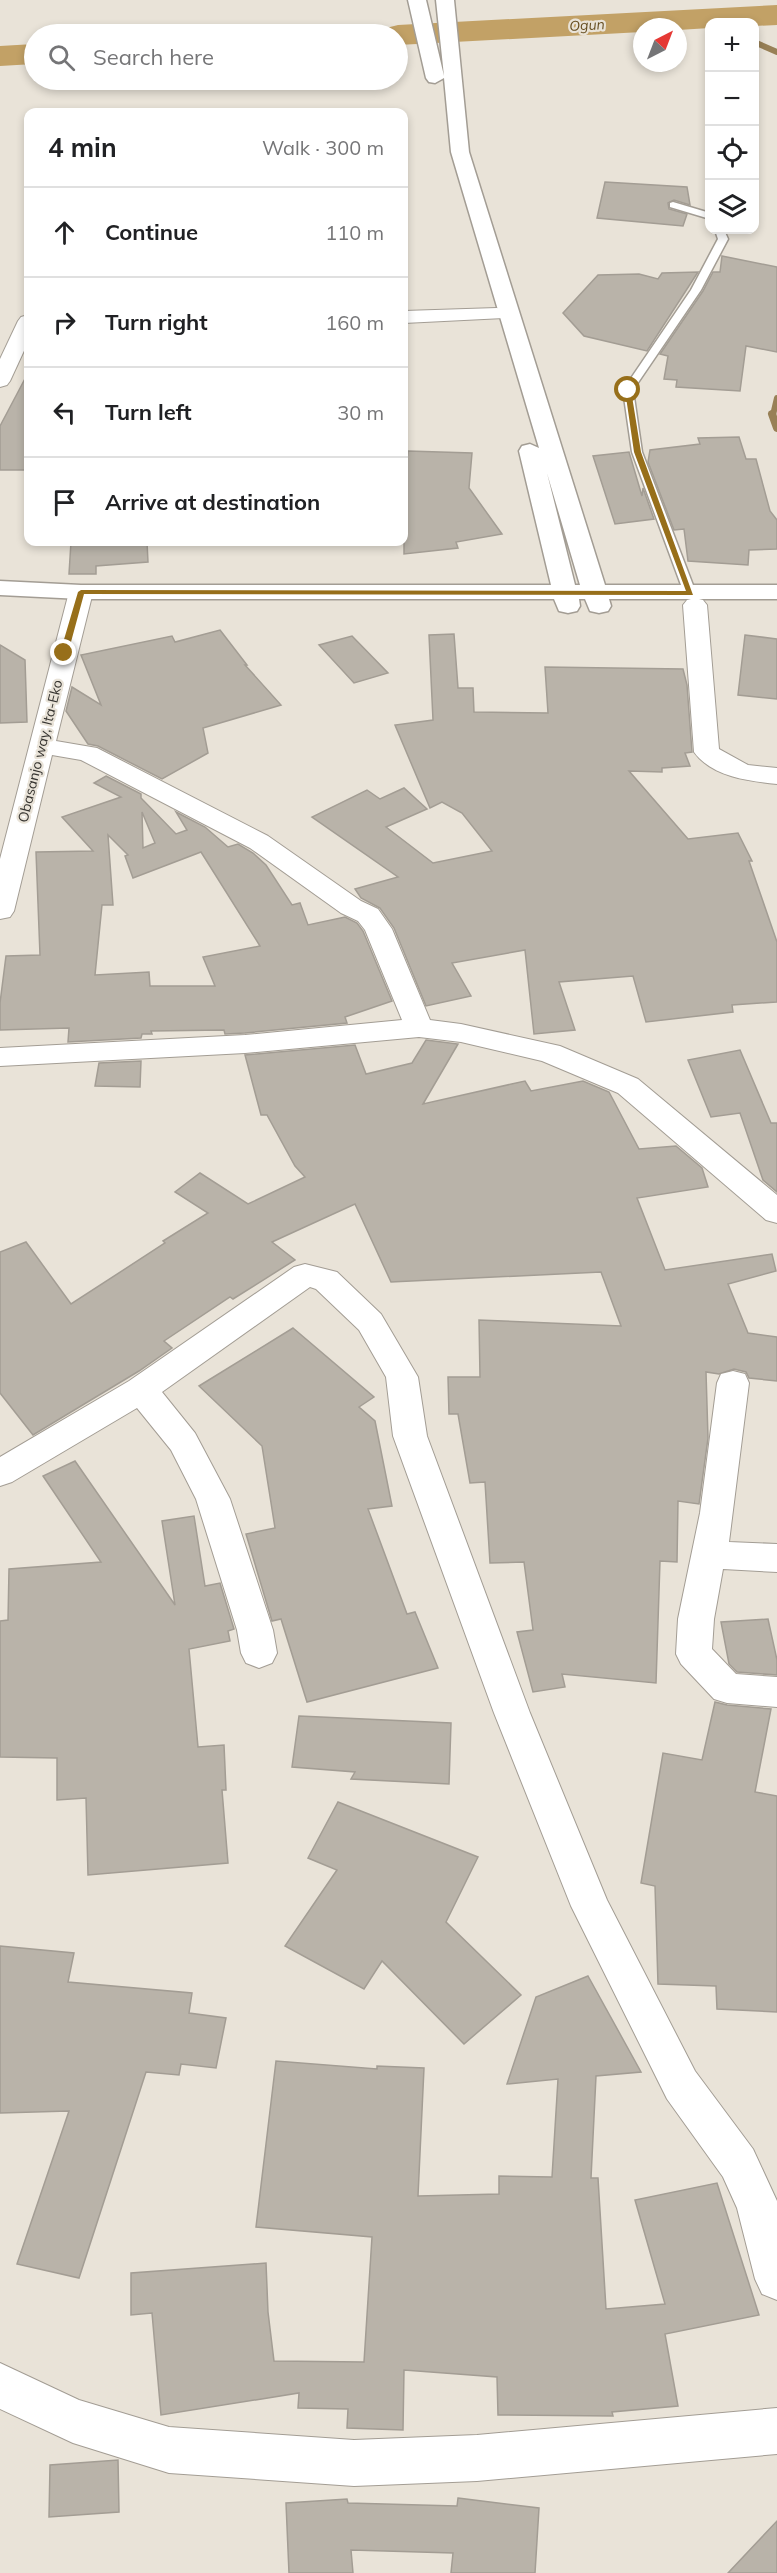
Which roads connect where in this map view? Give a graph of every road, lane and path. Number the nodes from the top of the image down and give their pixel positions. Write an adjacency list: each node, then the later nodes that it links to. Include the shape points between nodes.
1 (417, 0): 3 (main road)
2 (445, 0): 3 (main road)
3 (457, 160): 7 (main road); 15 (main road)
4 (674, 205): 5 (lane)
5 (705, 214)
6 (721, 234): 16 (lane, via 723,239 696,290 628,390 637,452)
7 (496, 314): 8 (street); 14 (main road)
8 (408, 317)
9 (24, 330): 10 (street)
10 (0, 381)
11 (0, 588): 13 (main road)
12 (777, 592): 16 (main road)
13 (80, 599): 14 (main road, via 273,610); 18 (main road); 19 (street, Obasanjo way, Ita-Eko)
14 (566, 599): 15 (main road)
15 (597, 599): 16 (main road)
16 (693, 599): 17 (main road); 20 (street, via 707,753 742,773)
17 (777, 603)
18 (0, 604)
19 (41, 746): 21 (street, Obasanjo way, Ita-Eko); 22 (street, via 88,753 122,770 259,842 368,915 378,929)
20 (777, 776)
21 (0, 911)
22 (419, 1028): 23 (street, via 245,1044); 24 (street, via 461,1033 549,1053 628,1086)
23 (0, 1057)
24 (777, 1212)
25 (734, 1383): 28 (street)
26 (141, 1390): 27 (street); 30 (street, via 183,1442 213,1499); 32 (street, via 305,1275 326,1280 370,1322 402,1377 410,1436 512,1713 590,1906 681,2085 738,2163 758,2206)
27 (0, 1473)
28 (711, 1555): 29 (street); 31 (street, via 696,1619 694,1654 727,1688)
29 (777, 1558)
30 (260, 1653)
31 (777, 1692)
32 (777, 2279)
33 (0, 2385): 34 (street, via 73,2421 169,2450 354,2463 477,2458)
34 (777, 2431)

